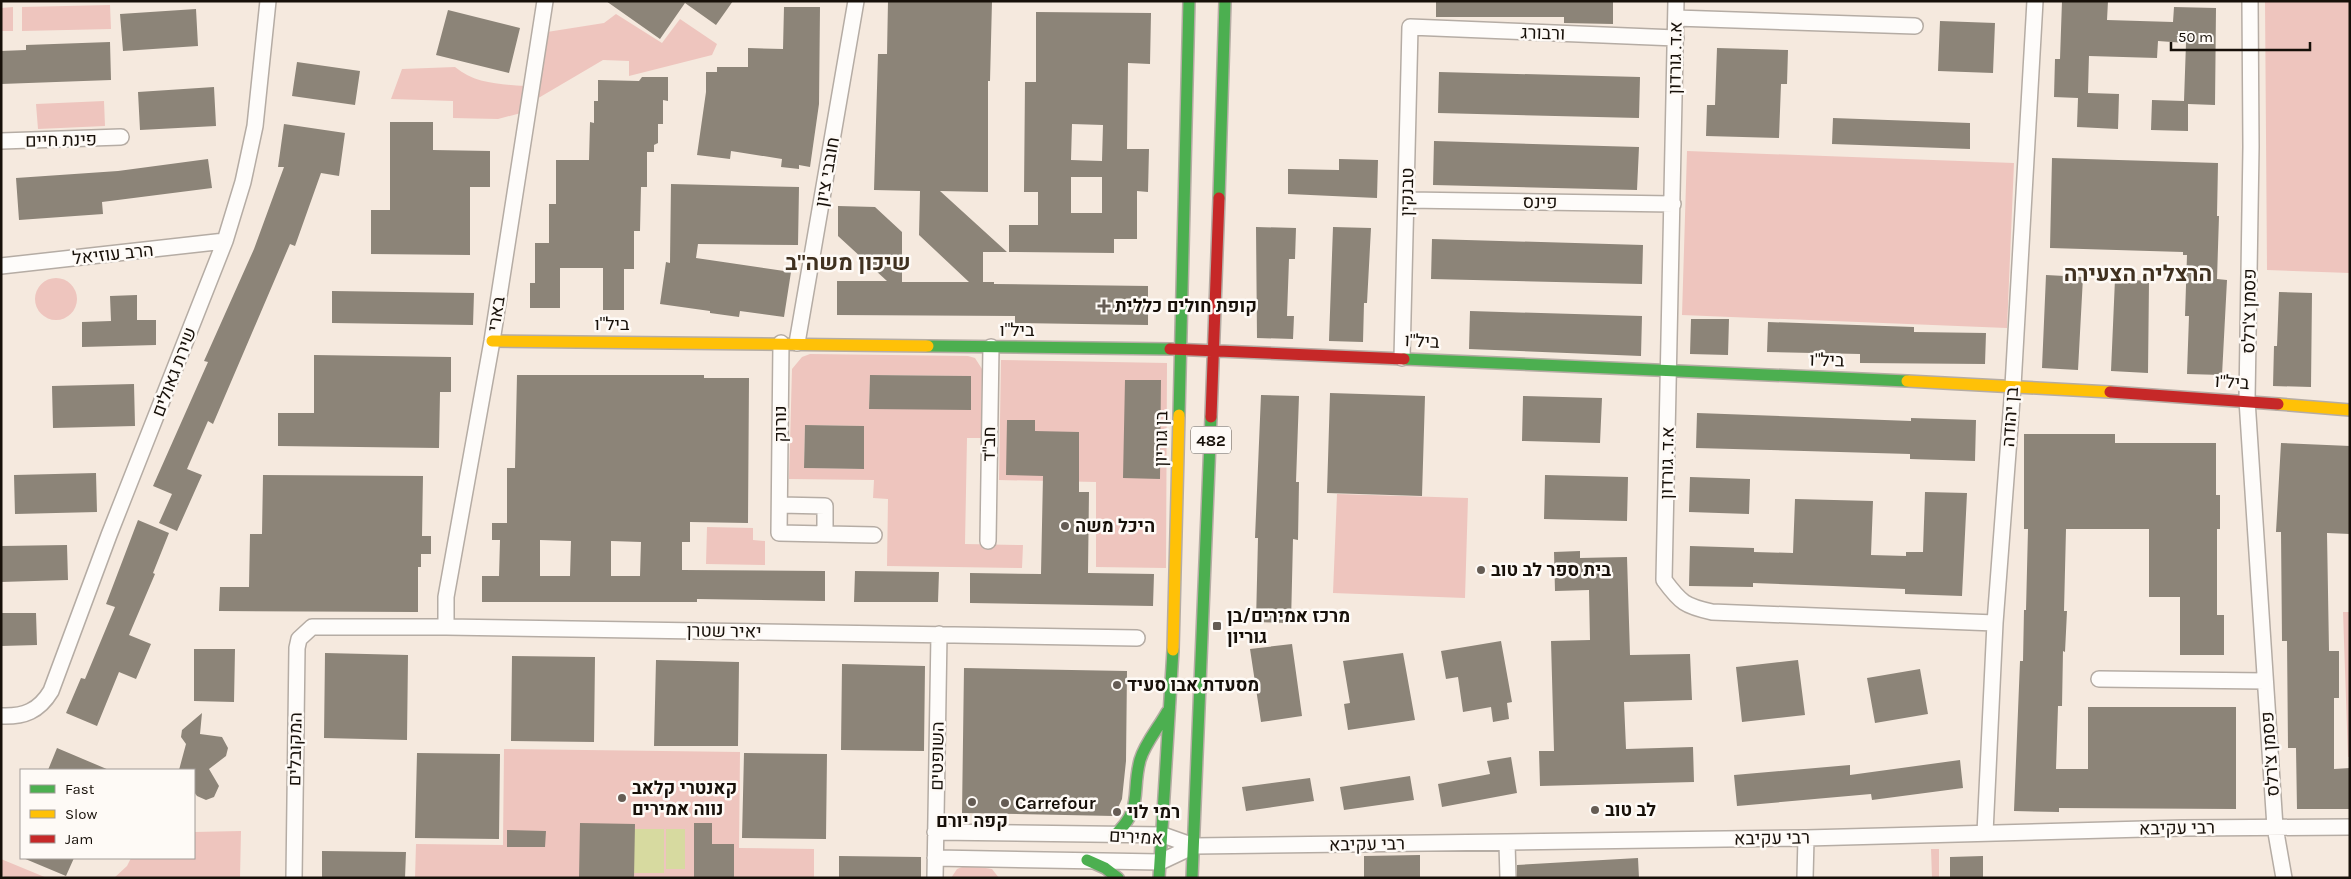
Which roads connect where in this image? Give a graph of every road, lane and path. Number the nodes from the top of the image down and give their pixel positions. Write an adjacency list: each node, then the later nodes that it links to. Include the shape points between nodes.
1 (268, 1): 17 (street, שירת גאולים, via 255,126 243,182)
2 (545, 1): 19 (street, בארי)
3 (856, 1): 21 (street, חובבי ציון)
4 (1189, 1): 23 (main road, בן גוריון / 482)
5 (1225, 1): 24 (main road, 482)
6 (1676, 1): 9 (street, א.ד. גורדון)
7 (2034, 1): 27 (street, בן יהודה)
8 (2250, 1): 28 (street, פסמן צ'רלס)
9 (1676, 18): 10 (street); 12 (street, א.ד. גורדון)
10 (1915, 26)
11 (1410, 27): 12 (street, ורבורג); 15 (street, טבנקין)
12 (1676, 38): 16 (street, א.ד. גורדון)
13 (121, 137): 14 (street, פינת חיים)
14 (1, 141)
15 (1407, 200): 16 (street, פינס); 25 (street, טבנקין)
16 (1673, 204): 26 (street, א.ד. גורדון)
17 (225, 241): 18 (street, הרב עוזיאל); 42 (street, שירת גאולים, via 50,691 44,702 18,717)
18 (1, 266)
19 (492, 341): 20 (main road, ביל"ו); 36 (street, בארי, via 446,597)
20 (781, 343): 21 (main road, ביל"ו); 30 (street, נורוק)
21 (797, 343): 22 (main road, ביל"ו)
22 (991, 347): 23 (main road, ביל"ו); 33 (street, חב"ד)
23 (1180, 348): 24 (main road, ביל"ו); 41 (main road, בן גוריון / 482)
24 (1214, 349): 25 (main road, ביל"ו); 51 (main road, 482)
25 (1402, 358): 26 (main road, ביל"ו)
26 (1669, 371): 27 (main road, ביל"ו); 34 (street, א.ד. גורדון, via 1664,580 1690,607 1722,612)
27 (2013, 386): 28 (main road, ביל"ו); 34 (street, בן יהודה)
28 (2248, 400): 29 (main road, ביל"ו); 40 (street, פסמן צ'רלס)
29 (2350, 410)
30 (780, 505): 31 (street, via 825,506); 31 (street, נורוק, via 779,533)
31 (825, 534): 32 (street, נורוק)
32 (874, 535)
33 (988, 540)
34 (1996, 623): 46 (street, בן יהודה)
35 (312, 627): 36 (street, יאיר שטרן); 55 (street, המקובלים, via 299,639 296,648)
36 (446, 627): 37 (street, יאיר שטרן)
37 (939, 634): 38 (street, יאיר שטרן); 45 (street, השופטים)
38 (1137, 638)
39 (2098, 679): 40 (street)
40 (2265, 681): 43 (street, פסמן צ'רלס)
41 (1171, 704): 47 (main road, בן גוריון / 482); 48 (main road, via 1140,759 1135,807 1128,825)
42 (1, 716)
43 (2274, 827): 44 (street, רבי עקיבא); 46 (street, רבי עקיבא); 62 (street, פסמן צ'רלס)
44 (2350, 827)
45 (935, 832): 48 (street, אמירים); 52 (street, השופטים)
46 (1985, 833): 49 (street, רבי עקיבא)
47 (1163, 835): 48 (street, אמירים); 51 (street, אמירים); 54 (main road, בן גוריון / 482)
48 (1114, 836)
49 (1806, 838): 50 (street, רבי עקיבא); 61 (street)
50 (1507, 843): 51 (street, רבי עקיבא); 60 (street)
51 (1194, 846): 54 (street, אמירים); 59 (main road, 482)
52 (935, 858): 53 (street, אמירים); 56 (street, השופטים)
53 (1087, 860): 54 (street, אמירים); 57 (main road)
54 (1160, 862): 58 (main road, בן גוריון / 482)
55 (294, 878)
56 (936, 878)
57 (1118, 878)
58 (1159, 878)
59 (1192, 878)
60 (1508, 878)
61 (1805, 878)
62 (2284, 878)

